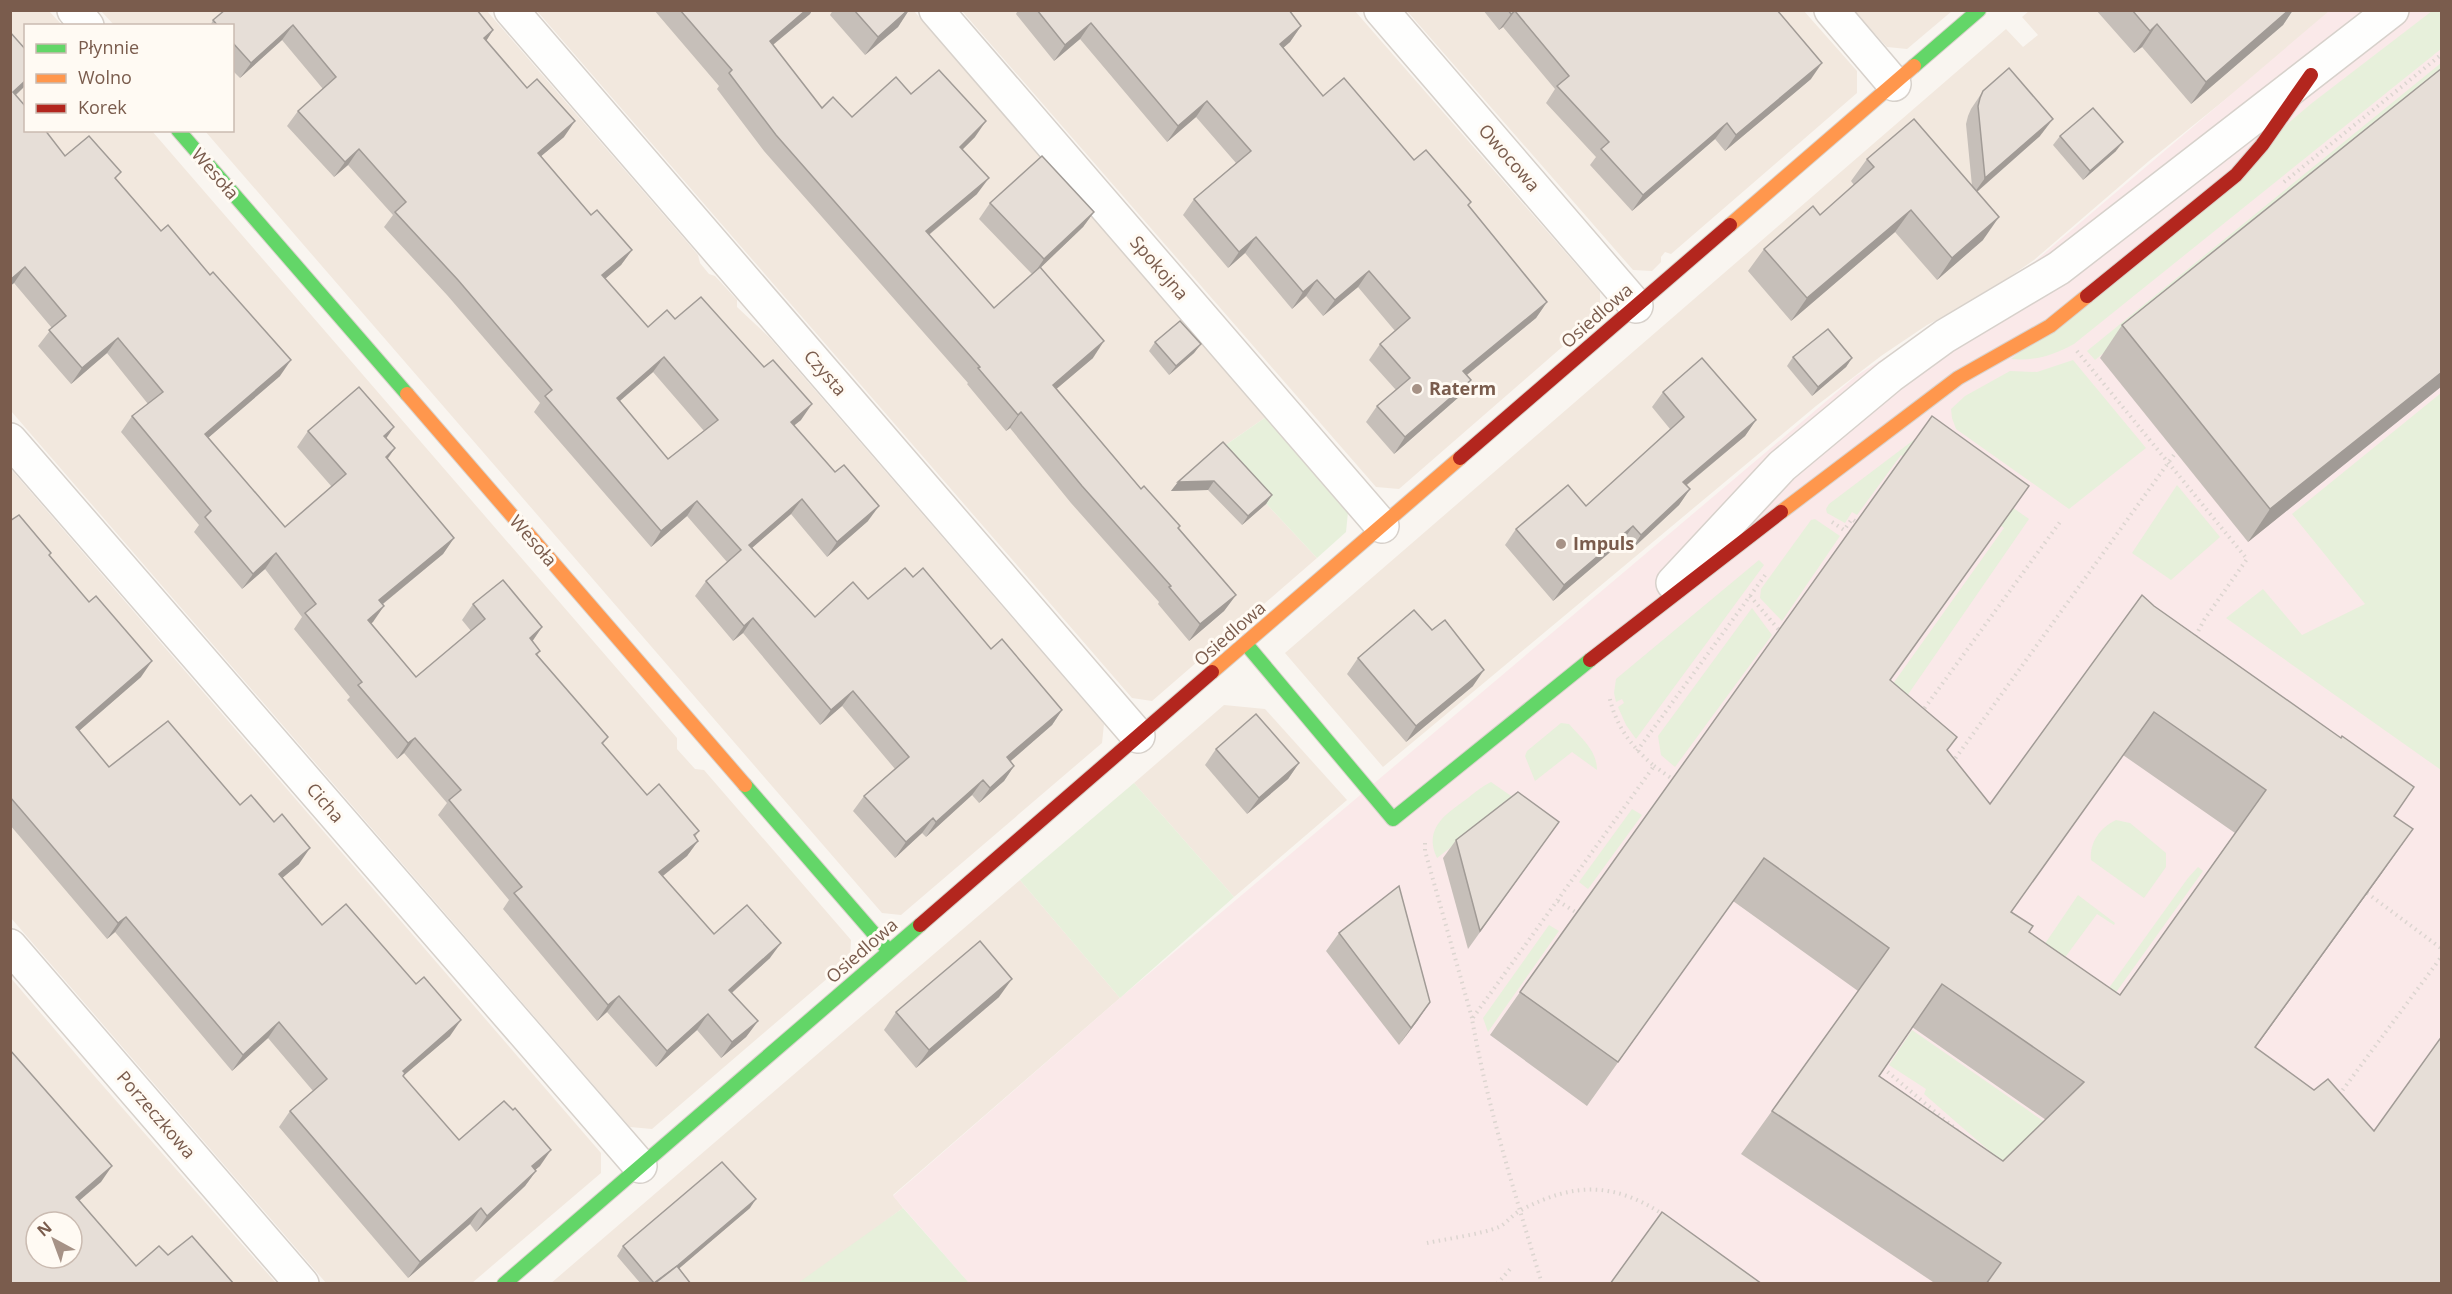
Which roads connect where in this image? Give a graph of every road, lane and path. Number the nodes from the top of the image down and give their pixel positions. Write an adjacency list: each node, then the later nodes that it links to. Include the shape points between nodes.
1 (74, 10): 8 (street)
2 (511, 10): 29 (street, Czysta)
3 (936, 10): 20 (street, Spokojna)
4 (1381, 10): 14 (street, Owocowa)
5 (1831, 10): 11 (street)
6 (1979, 10): 11 (street, Osiedlowa)
7 (2392, 10): 10 (street)
8 (85, 24)
9 (2442, 54): 13 (path)
10 (2311, 75): 23 (street, via 2060,268 1945,336 1890,376 1782,466); 23 (street, via 2262,145 2235,175 2060,319 1958,378)
11 (1894, 84): 14 (street, Osiedlowa)
12 (180, 132): 40 (street, Wesoła)
13 (2277, 187)
14 (1636, 306): 20 (street, Osiedlowa)
15 (2070, 354): 18 (path, via 2077,350)
16 (10, 440): 46 (street, Cicha)
17 (2176, 452): 18 (path)
18 (2169, 461): 25 (path, via 2247,559); 31 (path)
19 (2060, 522): 28 (path)
20 (1382, 526): 26 (street, Osiedlowa)
21 (1772, 567): 22 (path)
22 (1750, 596): 24 (path); 30 (path)
23 (1637, 622): 26 (street, via 1393,819)
24 (1779, 630)
25 (2193, 641)
26 (1246, 644): 29 (street, Osiedlowa)
27 (1608, 691): 30 (path, via 1617,722)
28 (1917, 719)
29 (1138, 736): 40 (street, Osiedlowa)
30 (1637, 750): 32 (path)
31 (1951, 765)
32 (1654, 766): 33 (path); 36 (path)
33 (1680, 785)
34 (1428, 834): 42 (path, via 1425,851)
35 (2367, 893): 39 (path)
36 (1558, 901): 37 (path); 42 (path)
37 (1577, 913)
38 (10, 945): 51 (street, Porzeczkowa)
39 (2442, 949)
40 (889, 951): 46 (street, Osiedlowa)
41 (2442, 956): 44 (path)
42 (1472, 1019): 47 (path)
43 (1883, 1068): 45 (path)
44 (2333, 1102)
45 (1966, 1138)
46 (640, 1166): 52 (street, Osiedlowa)
47 (1520, 1211): 48 (path, via 1567,1193 1610,1190); 49 (path, via 1500,1227); 54 (path)
48 (1669, 1219)
49 (1427, 1243)
50 (1511, 1269): 53 (path)
51 (302, 1284)
52 (504, 1284)
53 (1497, 1284)
54 (1542, 1284)

